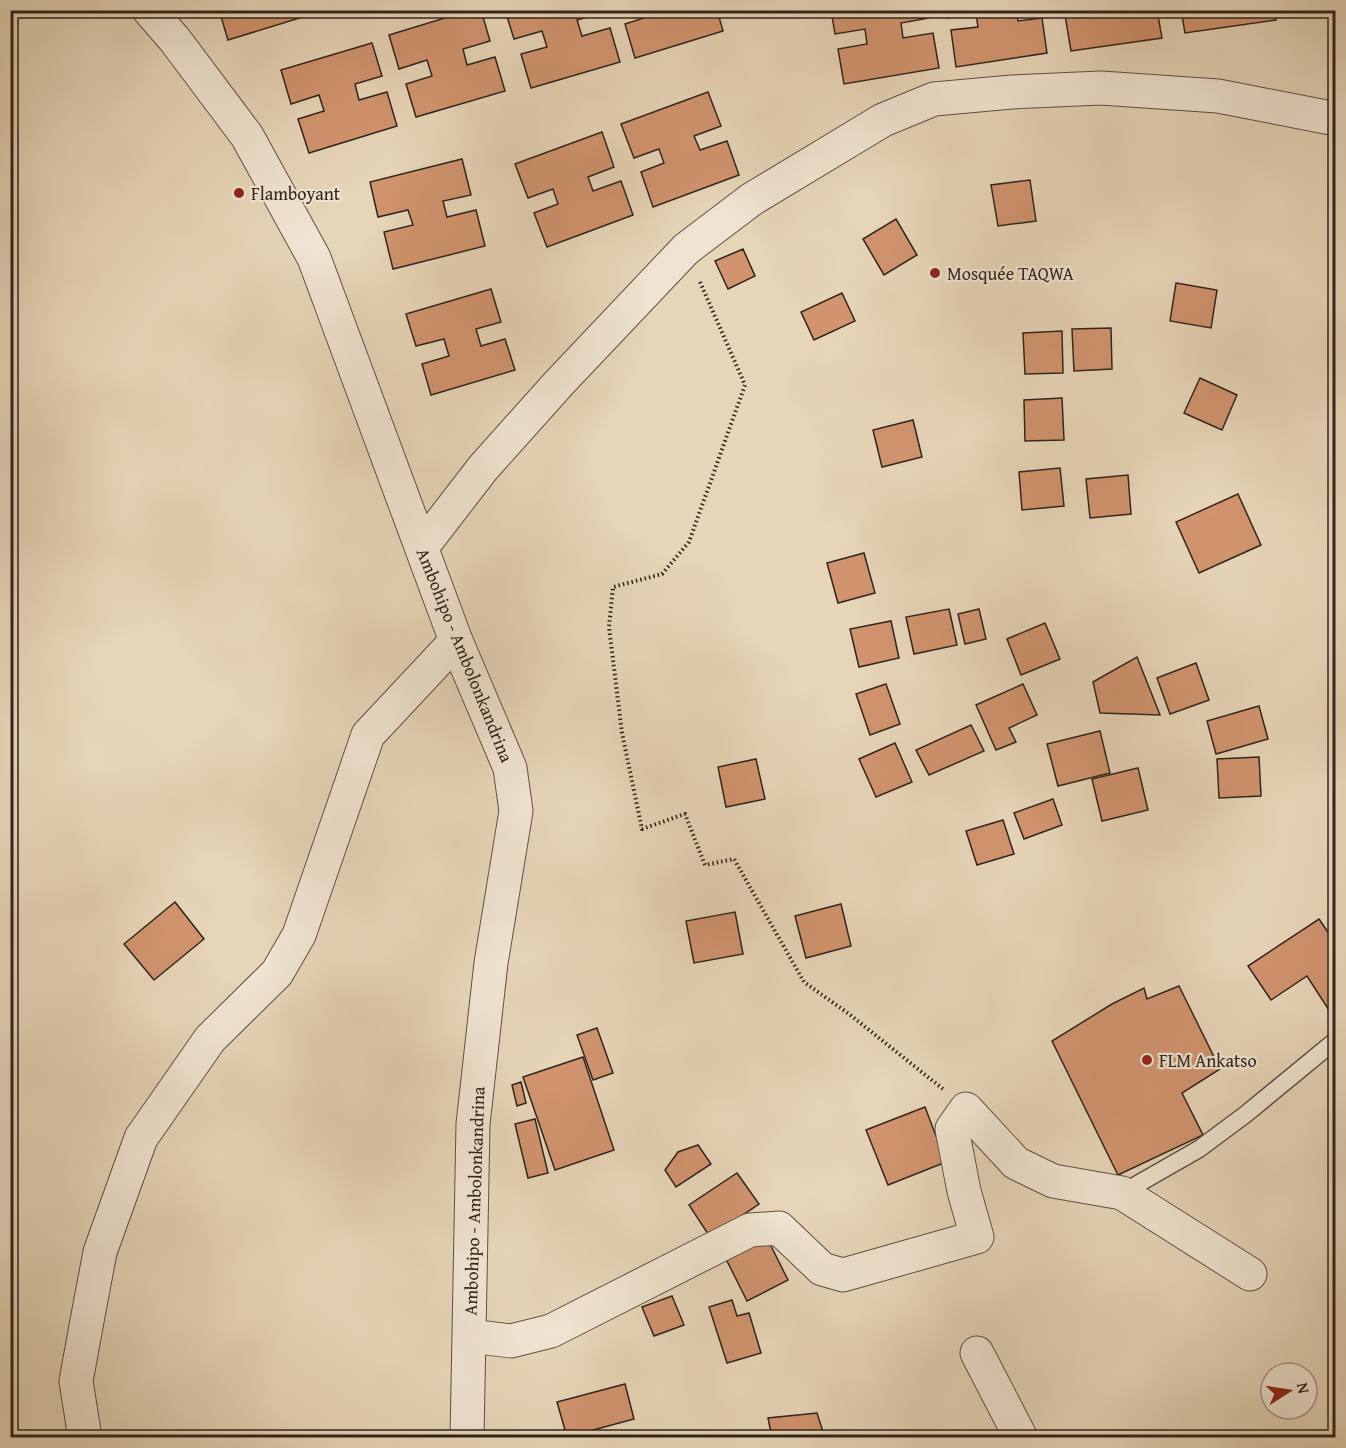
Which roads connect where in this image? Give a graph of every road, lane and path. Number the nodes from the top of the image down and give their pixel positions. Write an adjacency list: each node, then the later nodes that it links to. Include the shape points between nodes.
1 (149, 10): 4 (street, Ambohipo - Ambolonkandrina, via 246,136 314,258)
2 (1335, 119): 3 (street, via 1218,96 1101,88 934,99 883,120 752,199)
3 (686, 249): 4 (street, via 483,468); 7 (path, via 745,385 689,542 662,574 613,587 609,627 622,733 642,828 685,814 705,865 734,859 804,982)
4 (422, 547): 5 (street, Ambohipo - Ambolonkandrina)
5 (456, 640): 10 (street, Ambohipo - Ambolonkandrina, via 510,768 516,811 491,963 473,1124); 12 (street, via 368,735 299,935 277,973 210,1039 141,1138 100,1252 85,1331 76,1381)
6 (1335, 1040): 8 (lane, via 1199,1149)
7 (966, 1109): 8 (street, via 1016,1163 1053,1181); 10 (street, via 952,1129 977,1237 843,1275 822,1269 779,1228 750,1230 551,1331 511,1341)
8 (1122, 1193): 9 (street)
9 (1250, 1274)
10 (470, 1336): 13 (street, Ambohipo - Ambolonkandrina)
11 (977, 1353): 14 (street)
12 (85, 1437)
13 (467, 1437)
14 (1021, 1437)

